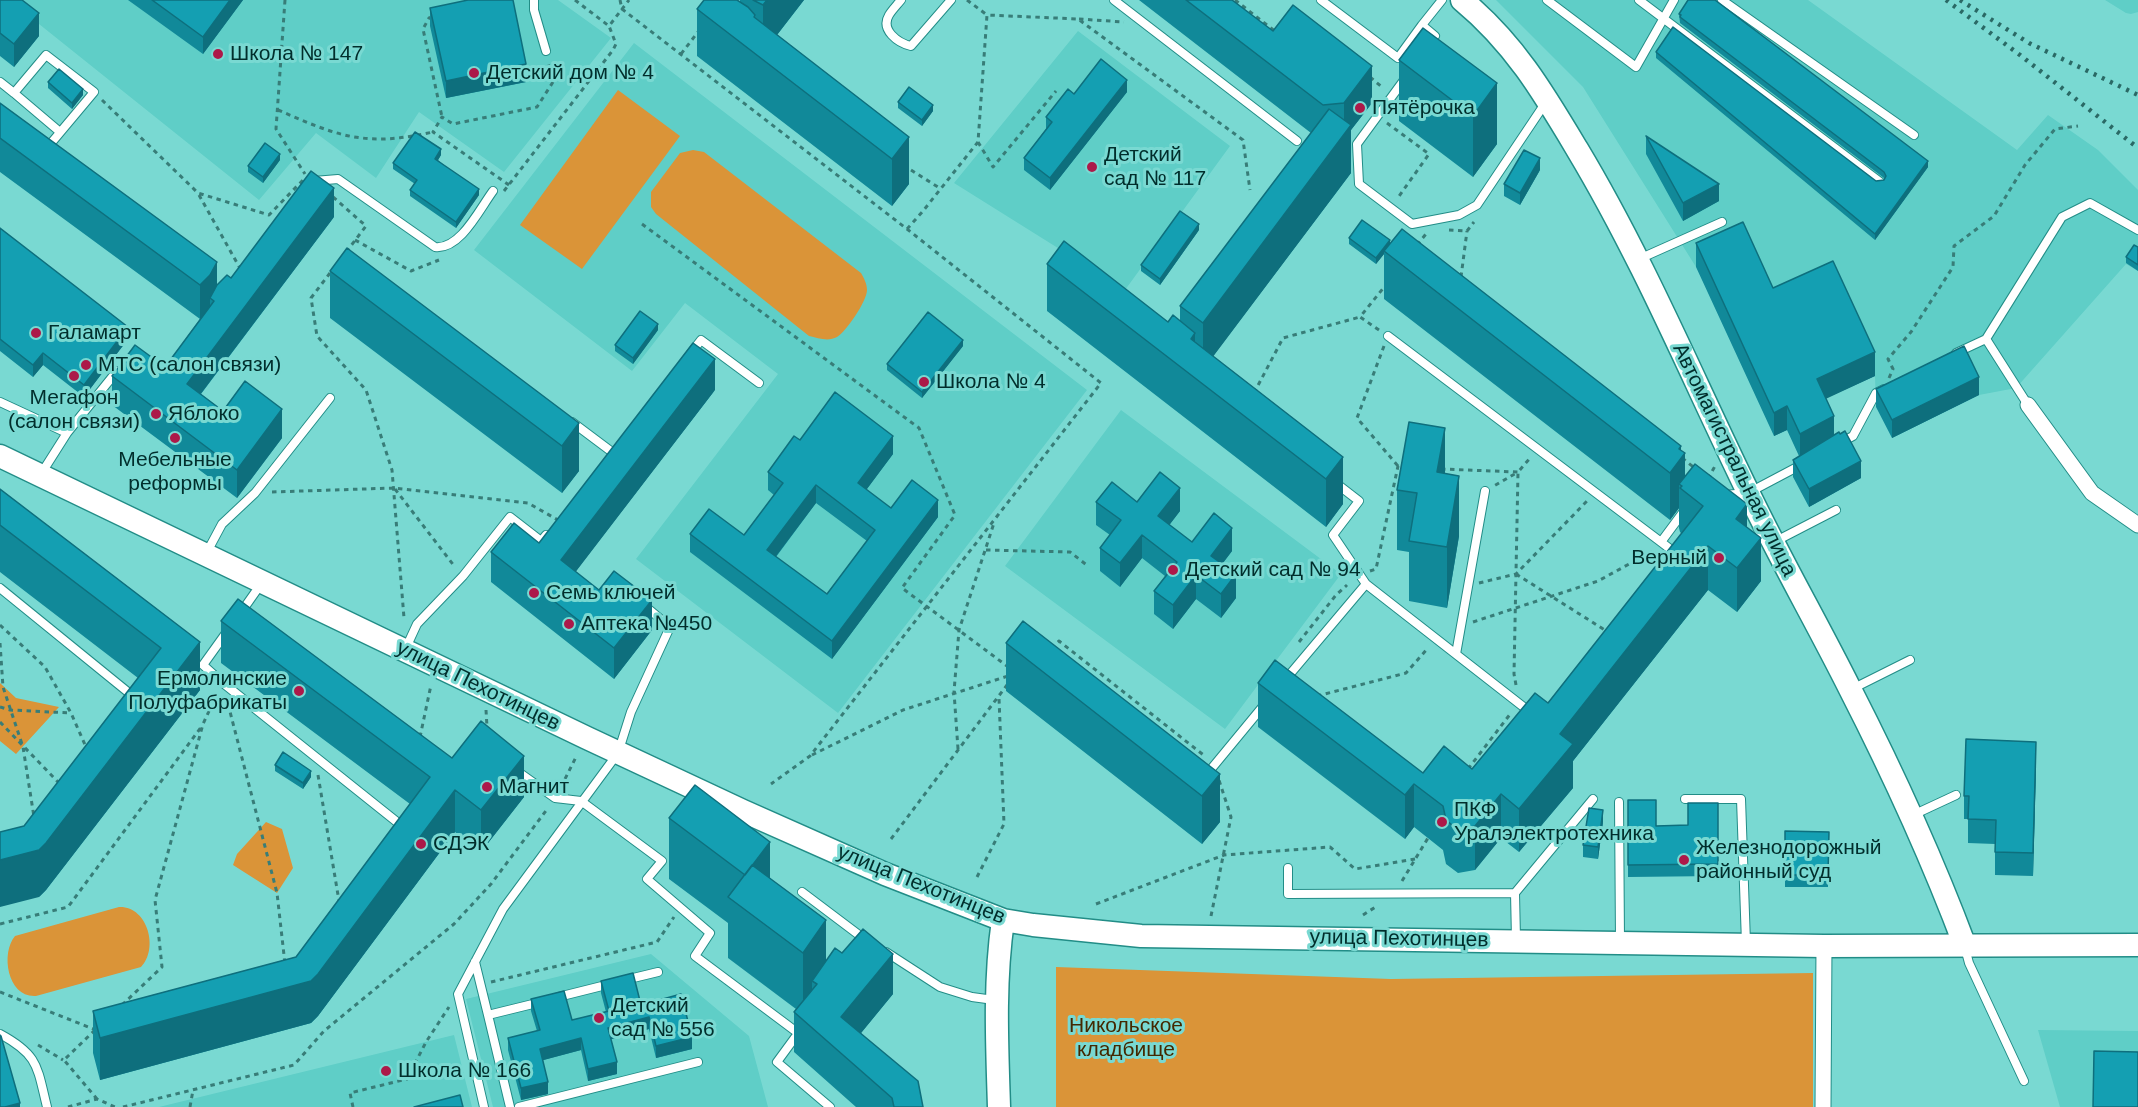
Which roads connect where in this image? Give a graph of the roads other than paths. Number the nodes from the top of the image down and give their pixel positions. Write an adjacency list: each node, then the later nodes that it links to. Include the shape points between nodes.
1 (534, 0): 14 (lane)
2 (901, 0): 3 (lane, via 886,22 889,32 901,44 911,46)
3 (951, 0)
4 (1114, 0): 22 (lane)
5 (1321, 0): 13 (lane, via 1398,58)
6 (1442, 0): 13 (lane)
7 (1462, 0): 19 (main road, Автомагистральная улица, via 1503,38)
8 (1547, 0): 12 (lane, via 1636,67)
9 (1639, 0): 12 (lane)
10 (1674, 0): 12 (lane)
11 (1722, 0): 21 (lane)
12 (1665, 19): 26 (lane)
13 (1422, 25): 15 (lane, via 1435,36)
14 (546, 51)
15 (1423, 53)
16 (1411, 70): 23 (lane)
17 (0, 82): 18 (lane)
18 (14, 93): 20 (lane); 20 (lane, via 46,55 94,92)
19 (1548, 100): 23 (lane, via 1477,205 1459,215 1412,224 1359,184); 31 (main road, Автомагистральная улица, via 1607,198)
20 (60, 132): 25 (lane, via 47,148)
21 (1914, 135)
22 (1297, 141)
23 (1357, 144): 24 (lane)
24 (1345, 145)
25 (56, 155)
26 (1880, 182)
27 (310, 184): 28 (lane, via 338,179 435,247 444,248 457,241)
28 (493, 191)
29 (1722, 222): 31 (lane)
30 (2138, 230): 33 (lane, via 2090,203 2062,217)
31 (1638, 260): 53 (main road, Автомагистральная улица)
32 (1388, 336): 59 (lane)
33 (1986, 339): 34 (lane); 41 (lane)
34 (1946, 358)
35 (686, 359): 37 (lane, via 701,340)
36 (125, 362): 43 (lane)
37 (759, 383)
38 (1895, 383): 45 (lane, via 1876,393 1853,436)
39 (330, 398): 61 (lane, via 255,493 222,524)
40 (0, 402): 43 (lane)
41 (2028, 405): 58 (street, via 2092,494)
42 (565, 417): 46 (lane)
43 (67, 433): 50 (lane)
44 (620, 442): 46 (lane)
45 (1832, 447)
46 (612, 452): 49 (lane)
47 (0, 456): 50 (main road, улица Пехотинцев)
48 (1811, 459): 53 (lane)
49 (605, 460)
50 (40, 476): 61 (main road, улица Пехотинцев)
51 (1333, 480): 64 (lane, via 1359,501 1333,535)
52 (1485, 491): 70 (lane)
53 (1748, 493): 54 (lane); 60 (main road, Автомагистральная улица)
54 (1716, 496)
55 (1702, 497): 59 (lane, via 1690,504)
56 (1836, 510): 60 (lane)
57 (558, 520): 69 (lane, via 541,542 510,516 463,576 417,624)
58 (2138, 525)
59 (1663, 543): 62 (lane, via 1683,559)
60 (1773, 543): 73 (main road, Автомагистральная улица)
61 (205, 556): 63 (main road, улица Пехотинцев)
62 (1677, 568)
63 (261, 583): 67 (lane); 69 (main road, улица Пехотинцев)
64 (1366, 584): 70 (lane); 72 (lane)
65 (0, 588): 75 (lane, via 138,700)
66 (638, 599): 77 (lane, via 670,627 631,712)
67 (237, 618)
68 (230, 628): 86 (lane, via 203,665 403,825)
69 (404, 651): 77 (main road, улица Пехотинцев)
70 (1456, 654): 76 (lane, via 1535,715)
71 (1910, 660): 73 (lane)
72 (1282, 683)
73 (1850, 690): 85 (main road, Автомагистральная улица)
74 (1267, 701): 79 (lane)
75 (131, 708)
76 (1525, 721)
77 (618, 753): 83 (lane); 90 (main road, улица Пехотинцев, via 885,874)
78 (507, 764): 83 (lane, via 555,798)
79 (1203, 779)
80 (1956, 795): 85 (lane)
81 (1593, 799): 89 (lane)
82 (1684, 799): 95 (lane, via 1742,799)
83 (581, 801): 101 (lane, via 503,909); 106 (lane, via 662,861 647,879 710,933 695,956)
84 (1619, 802): 93 (lane)
85 (1911, 815): 98 (main road, Автомагистральная улица)
86 (396, 834)
87 (1288, 868): 89 (lane, via 1288,894)
88 (802, 892): 91 (lane)
89 (1515, 893): 92 (lane)
90 (1003, 920): 92 (main road, улица Пехотинцев, via 1141,936); 103 (main road)
91 (863, 938): 94 (lane); 99 (lane)
92 (1516, 940): 93 (main road, улица Пехотинцев)
93 (1620, 942): 95 (main road, улица Пехотинцев)
94 (873, 944)
95 (1746, 944): 97 (main road, улица Пехотинцев)
96 (2138, 945): 98 (main road, улица Пехотинцев)
97 (1824, 946): 98 (main road, улица Пехотинцев); 116 (street)
98 (1965, 946): 109 (lane, via 1969,963)
99 (857, 947)
100 (882, 950): 103 (lane, via 940,987)
101 (475, 962): 104 (lane); 111 (lane, via 458,994)
102 (658, 972): 104 (lane)
103 (996, 1001): 115 (main road)
104 (488, 1015): 112 (lane)
105 (805, 1024): 106 (lane)
106 (798, 1033): 114 (lane, via 777,1062)
107 (0, 1034): 110 (lane, via 18,1043 35,1061)
108 (698, 1062): 113 (lane)
109 (2024, 1082)
110 (47, 1107)
111 (484, 1107)
112 (510, 1107)
113 (519, 1107)
114 (830, 1107)
115 (999, 1107)
116 (1823, 1107)

